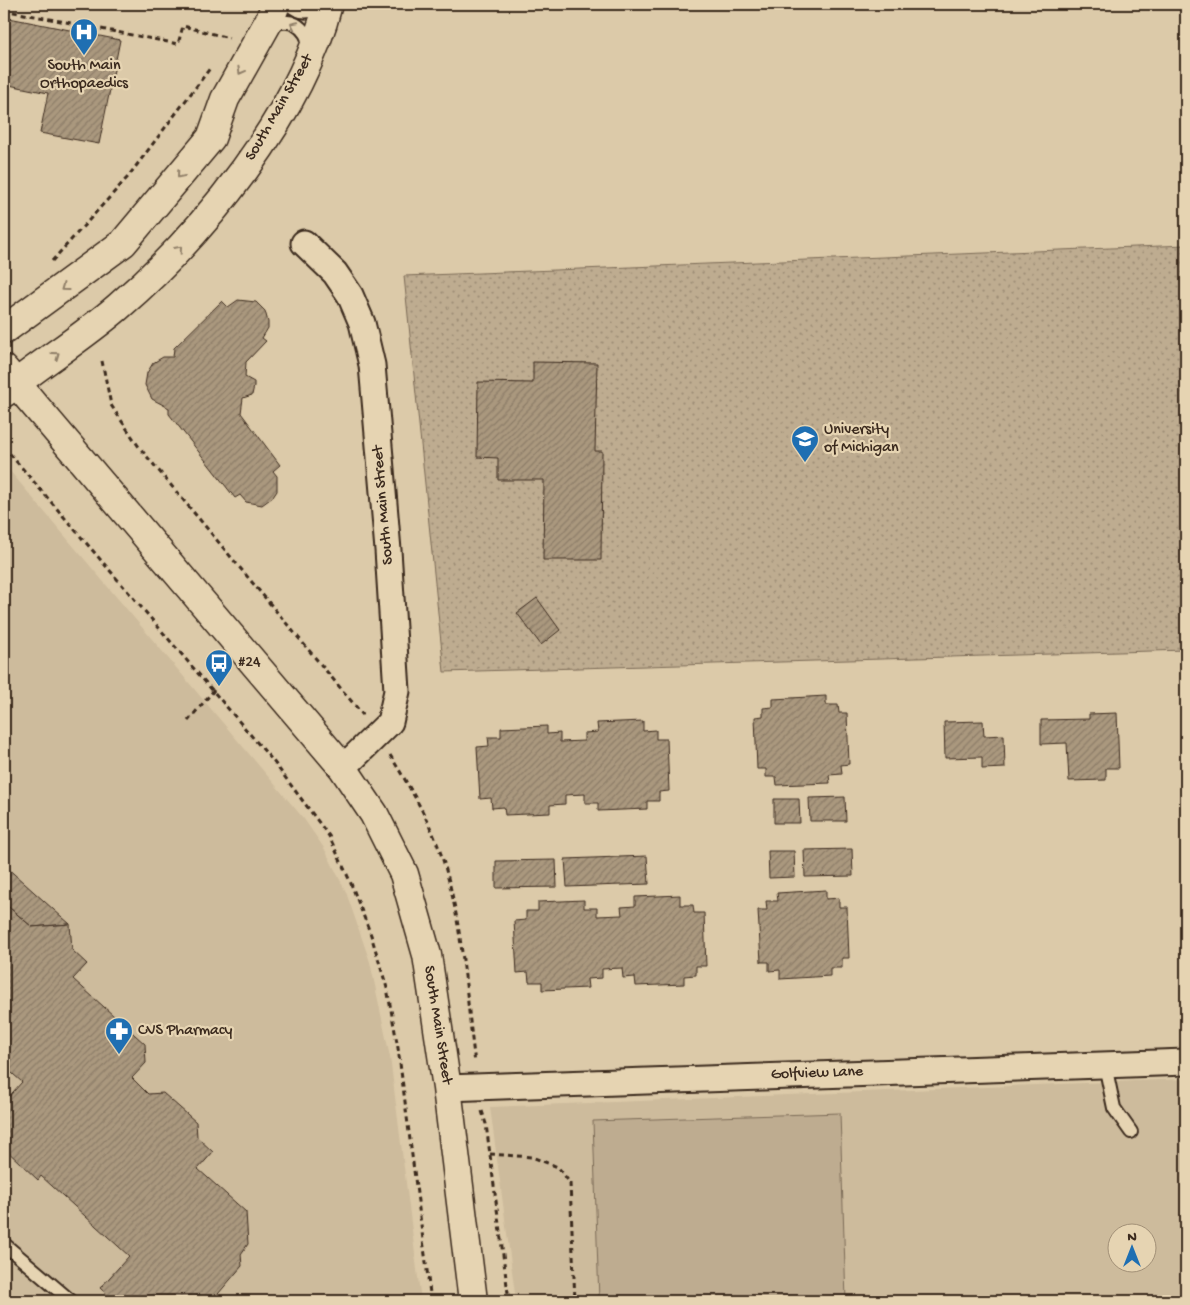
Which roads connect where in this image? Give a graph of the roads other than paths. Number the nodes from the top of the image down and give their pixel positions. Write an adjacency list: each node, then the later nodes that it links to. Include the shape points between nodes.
1 (276, 4): 4 (street)
2 (289, 4): 3 (lane, via 304,12 318,10)
3 (328, 4): 5 (street, South Main Street)
4 (262, 34): 5 (lane, one-way to 4, via 306,32 295,23 286,21 273,25); 7 (street, one-way to 7, via 225,99 211,138 123,243)
5 (312, 55): 8 (street, South Main Street, one-way to 5, via 111,313 175,254 244,171)
6 (304, 243): 9 (street, South Main Street, via 334,273 350,295 362,323 372,365 388,550 397,691 390,722)
7 (4, 330)
8 (8, 382): 9 (street, South Main Street)
9 (343, 768): 12 (street, South Main Street, via 374,814 404,874 427,955)
10 (1186, 1062): 11 (street, Golfview Lane)
11 (1105, 1065): 12 (street, Golfview Lane); 13 (lane, via 1114,1108)
12 (447, 1088): 16 (street, South Main Street)
13 (1131, 1132)
14 (4, 1244): 15 (lane)
15 (71, 1301)
16 (473, 1301)

